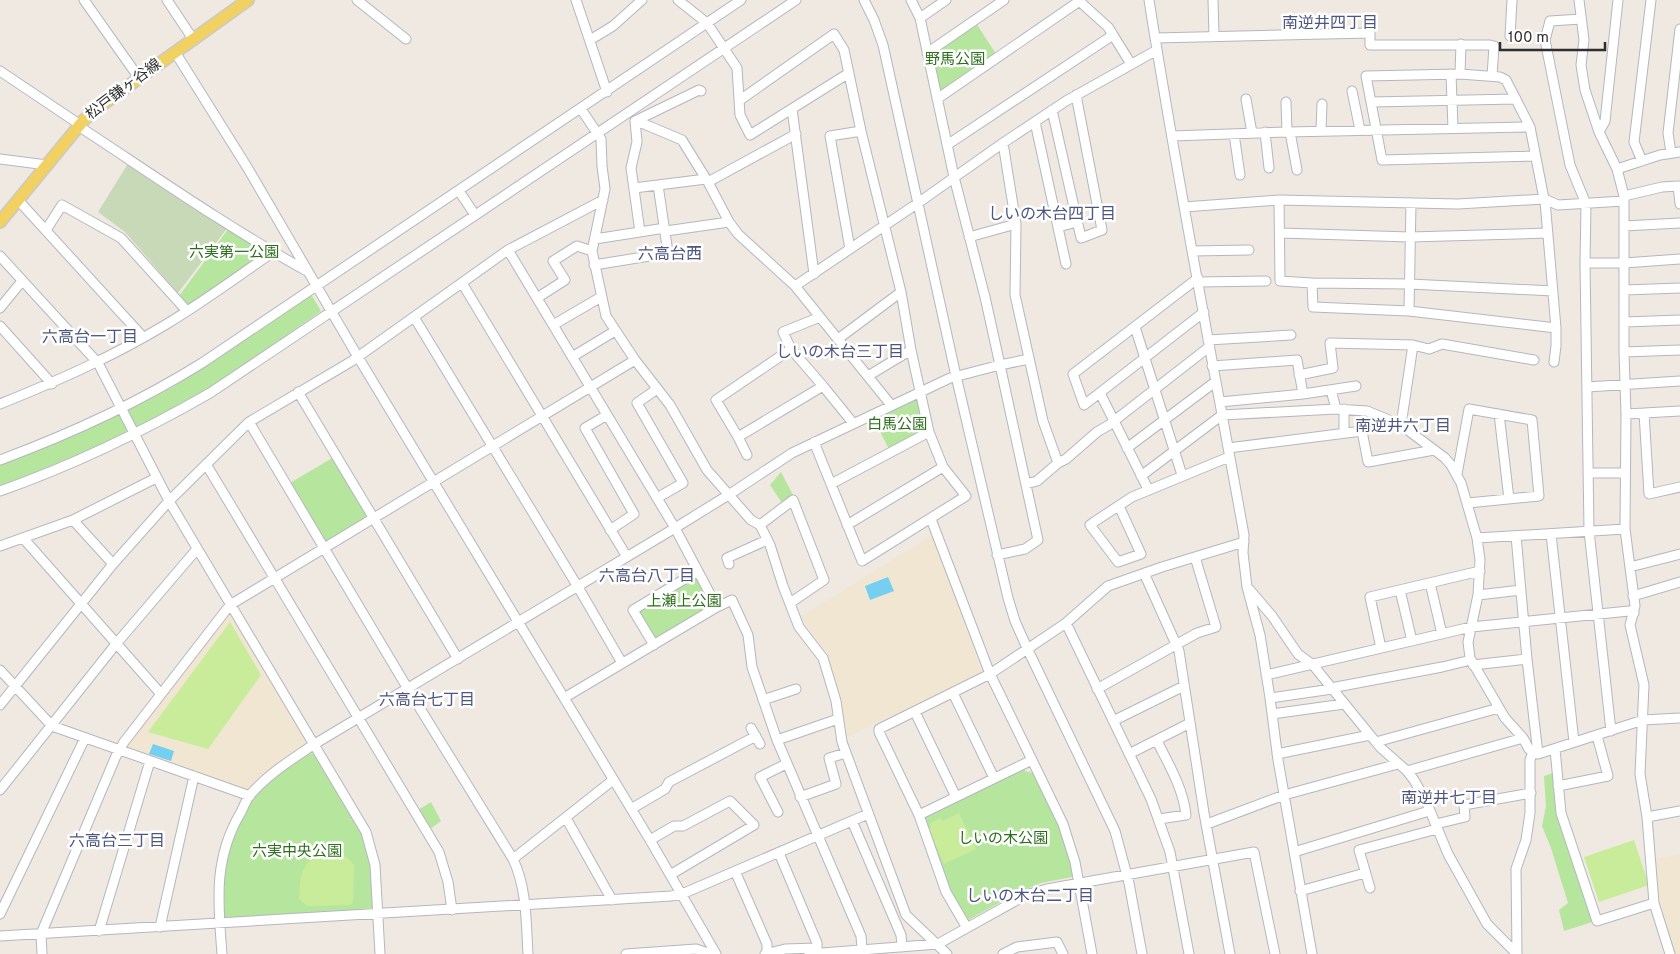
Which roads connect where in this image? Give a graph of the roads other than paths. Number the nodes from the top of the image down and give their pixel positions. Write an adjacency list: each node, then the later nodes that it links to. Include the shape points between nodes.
1 (84, 0): 42 (street)
2 (167, 0): 29 (street)
3 (248, 0): 29 (main road, 松戸鎌ヶ谷線)
4 (357, 0): 30 (street)
5 (576, 0): 31 (street)
6 (642, 0): 31 (street, via 613,26)
7 (678, 0): 23 (street)
8 (741, 0): 23 (street)
9 (796, 0): 33 (street)
10 (864, 0): 97 (street, via 883,46)
11 (911, 0): 21 (street)
12 (946, 0): 21 (street)
13 (1004, 0): 36 (street)
14 (1149, 0): 28 (street)
15 (1213, 0): 26 (street)
16 (1512, 0): 27 (street)
17 (1579, 0): 22 (street)
18 (1618, 0): 70 (street, via 1604,122)
19 (1651, 0): 81 (street, via 1634,142)
20 (1079, 1): 25 (street); 50 (street)
21 (920, 18): 36 (street)
22 (1581, 18): 70 (street, via 1584,90); 99 (street, via 1550,21 1545,40 1570,165)
23 (706, 23): 33 (street); 45 (street)
24 (1680, 29): 78 (street, via 1668,133)
25 (1113, 35): 37 (street); 77 (street)
26 (1214, 36): 28 (street); 32 (street, via 1370,33 1370,46)
27 (1510, 36)
28 (1155, 38): 34 (street)
29 (193, 39): 35 (main road, 松戸鎌ヶ谷線)
30 (406, 40)
31 (590, 40): 45 (street)
32 (1461, 44): 40 (street); 41 (street, via 1494,46)
33 (724, 48): 49 (street, via 737,68); 58 (street)
34 (1157, 50): 37 (street); 75 (street)
35 (175, 52): 42 (main road, 松戸鎌ヶ谷線); 131 (street)
36 (927, 53): 50 (street)
37 (1131, 64): 46 (street)
38 (0, 71): 61 (street)
39 (849, 74): 49 (street, via 844,50 834,34); 56 (street); 66 (street)
40 (1456, 74): 41 (street); 51 (street); 53 (street, via 1366,76)
41 (1492, 76): 48 (street, via 1506,80)
42 (139, 78): 61 (main road, 松戸鎌ヶ谷線, via 92,112)
43 (702, 91): 59 (street)
44 (1352, 91): 65 (street)
45 (607, 92): 55 (street)
46 (1076, 94): 57 (street); 105 (street, via 1102,230 1081,238)
47 (1246, 99): 72 (street)
48 (1516, 99): 51 (street); 62 (street)
49 (740, 100): 56 (street, via 740,115 750,135)
50 (937, 100): 77 (street)
51 (1452, 100): 53 (street); 63 (street)
52 (1286, 102): 69 (street)
53 (1371, 102): 64 (street)
54 (1322, 104): 67 (street)
55 (581, 109): 71 (street); 91 (street)
56 (792, 110): 73 (street)
57 (1052, 110): 60 (street); 105 (street)
58 (630, 112): 59 (street); 71 (street)
59 (636, 121): 88 (street, via 682,140); 90 (street, via 638,142 631,168)
60 (1035, 122): 76 (street); 110 (street)
61 (79, 126): 82 (main road, 松戸鎌ヶ谷線); 124 (street)
62 (1530, 127): 63 (street); 79 (street)
63 (1453, 128): 64 (street)
64 (1376, 129): 65 (street); 79 (street, via 1382,160)
65 (1360, 130): 67 (street)
66 (861, 131): 108 (street); 119 (street, via 830,136)
67 (1321, 131): 69 (street)
68 (1265, 132): 69 (street); 72 (street); 83 (street)
69 (1288, 132): 85 (street)
70 (1599, 132): 84 (street)
71 (598, 133): 94 (street, via 602,140); 102 (street)
72 (1252, 133): 74 (street)
73 (796, 134): 88 (street); 132 (street)
74 (1234, 134): 75 (street); 86 (street)
75 (1172, 136): 101 (street)
76 (1003, 143): 87 (street); 107 (street)
77 (947, 145): 87 (street)
78 (1676, 152): 81 (street)
79 (1535, 156): 96 (street)
80 (0, 158): 82 (street)
81 (1642, 160): 84 (street)
82 (46, 165): 93 (main road, 松戸鎌ヶ谷線)
83 (1269, 168)
84 (1617, 169): 92 (street)
85 (1297, 170)
86 (1240, 175)
87 (954, 177): 97 (street); 116 (street)
88 (707, 180): 89 (street); 104 (street)
89 (658, 185): 90 (street); 111 (street)
90 (634, 188): 113 (street)
91 (459, 191): 102 (street); 140 (street)
92 (1624, 199): 99 (street); 100 (street, via 1662,187 1678,186); 109 (street)
93 (18, 200): 103 (main road, 松戸鎌ヶ谷線); 112 (street)
94 (603, 200): 118 (street); 120 (street)
95 (1279, 200): 98 (street); 101 (street); 114 (street)
96 (1544, 200): 98 (street); 99 (street, via 1558,205); 115 (street)
97 (918, 203): 108 (street); 182 (street)
98 (1411, 203): 117 (street)
99 (1586, 204): 127 (street)
100 (1680, 204)
101 (1184, 207): 123 (street)
102 (475, 215): 150 (street)
103 (0, 222)
104 (729, 222): 111 (street); 139 (street)
105 (1078, 222): 110 (street)
106 (1680, 223): 109 (street)
107 (1016, 224): 116 (street); 173 (street, via 1015,295)
108 (885, 226): 119 (street); 144 (street)
109 (1624, 226): 128 (street)
110 (1058, 228): 129 (street)
111 (666, 229): 113 (street); 130 (street, via 668,253)
112 (46, 230): 148 (street, via 62,205 112,233); 162 (street)
113 (640, 232): 118 (street)
114 (1280, 233): 117 (street); 137 (street, via 1280,281)
115 (1548, 233): 117 (street); 142 (street)
116 (969, 237): 178 (street)
117 (1410, 237): 138 (street)
118 (595, 239): 122 (street)
119 (850, 249): 132 (street)
120 (508, 250): 136 (street); 146 (street)
121 (1249, 250): 123 (street)
122 (592, 251): 130 (street); 146 (street, via 577,246 553,261 565,280)
123 (1192, 251): 133 (street)
124 (273, 252): 131 (street); 148 (street)
125 (0, 256): 134 (street)
126 (1680, 259): 128 (street)
127 (1585, 263): 128 (street); 190 (street)
128 (1624, 263): 143 (street)
129 (1066, 264)
130 (594, 265): 145 (street)
131 (307, 270): 140 (street)
132 (814, 274): 139 (street)
133 (1198, 280): 135 (street); 151 (street); 158 (street)
134 (22, 281): 147 (street); 176 (street)
135 (1266, 281)
136 (462, 283): 152 (street); 209 (street)
137 (1312, 283): 138 (street); 149 (street, via 1313,307)
138 (1410, 284): 142 (street); 149 (street)
139 (795, 286): 153 (street)
140 (317, 287): 150 (street); 201 (street, via 202,363)
141 (1680, 288): 143 (street)
142 (1553, 290): 159 (street)
143 (1624, 290): 155 (street)
144 (901, 292): 163 (street); 167 (street)
145 (601, 297): 156 (street); 160 (street, via 606,316)
146 (537, 298): 156 (street)
147 (0, 308)
148 (187, 311): 162 (street)
149 (1409, 311): 159 (street)
150 (332, 312): 170 (street); 217 (street, via 210,393)
151 (1204, 312): 164 (street); 172 (street)
152 (414, 317): 170 (street); 220 (street)
153 (820, 317): 163 (street); 166 (street, via 783,332)
154 (1680, 320): 155 (street)
155 (1624, 322): 169 (street)
156 (553, 325): 171 (street)
157 (0, 326): 185 (street)
158 (1135, 327): 172 (street); 196 (street, via 1073,374 1084,406)
159 (1556, 328): 177 (street)
160 (615, 331): 171 (street); 174 (street)
161 (1291, 335): 164 (street)
162 (143, 337): 176 (street)
163 (838, 338): 181 (street)
164 (1208, 343): 179 (street); 192 (street)
165 (1413, 345): 175 (street, via 1429,348 1442,344); 180 (street, via 1330,343 1333,368); 214 (street)
166 (791, 349): 187 (street); 218 (street, via 716,400)
167 (910, 350): 181 (street); 194 (street)
168 (1680, 350): 169 (street)
169 (1624, 352): 186 (street)
170 (358, 357): 195 (street); 236 (street)
171 (572, 357): 189 (street)
172 (1145, 358): 192 (street); 196 (street)
173 (1029, 359): 178 (street); 227 (street)
174 (636, 360): 189 (street); 191 (street)
175 (1534, 360)
176 (98, 362): 185 (street); 201 (street)
177 (1554, 362)
178 (1000, 365): 182 (street); 238 (street)
179 (1212, 366): 180 (street, via 1297,360); 184 (street)
180 (1299, 375): 197 (street)
181 (868, 376): 200 (street)
182 (956, 376): 194 (street); 267 (street)
183 (1680, 381): 186 (street)
184 (1215, 382): 198 (street); 210 (street)
185 (52, 384): 199 (street)
186 (1625, 384): 190 (street); 206 (street)
187 (824, 386): 213 (street); 218 (street)
188 (1356, 386): 193 (street)
189 (591, 387): 207 (street); 209 (street)
190 (1587, 387): 230 (street)
191 (657, 389): 242 (street, via 670,405 707,470); 243 (street, via 637,403 683,483)
192 (1155, 389): 210 (street); 212 (street)
193 (1331, 390): 197 (street); 202 (street)
194 (920, 391): 200 (street); 215 (street)
195 (298, 392): 211 (street); 248 (street)
196 (1100, 393): 212 (street)
197 (1302, 394): 198 (street)
198 (1220, 402): 208 (street)
199 (0, 404)
200 (891, 405): 213 (street)
201 (120, 409): 217 (street); 226 (street)
202 (1340, 409): 208 (street); 214 (street, via 1367,411); 216 (street)
203 (1680, 411): 204 (street)
204 (1644, 413): 206 (street); 239 (street, via 1649,494)
205 (1499, 414): 232 (street, via 1469,409); 244 (street); 244 (street, via 1532,420 1539,496)
206 (1626, 414): 231 (street)
207 (607, 415): 243 (street); 255 (street, via 585,428 634,514)
208 (1222, 415): 223 (street); 224 (street)
209 (543, 416): 220 (street); 255 (street)
210 (1165, 420): 221 (street); 223 (street)
211 (249, 422): 228 (street); 264 (street)
212 (1114, 422): 221 (street); 227 (street)
213 (853, 423): 219 (street)
214 (1401, 425): 222 (street)
215 (929, 432): 229 (street); 237 (street)
216 (1344, 433): 222 (street, via 1362,431 1368,462); 224 (street)
217 (134, 435): 235 (street); 241 (street, via 86,458)
218 (738, 437): 225 (street)
219 (814, 442): 237 (street); 242 (street)
220 (493, 447): 236 (street); 279 (street)
221 (1127, 448): 234 (street)
222 (1434, 450): 232 (street)
223 (1174, 452): 233 (street); 234 (street)
224 (1228, 452): 233 (street); 262 (street)
225 (747, 454)
226 (0, 460)
227 (1058, 463): 238 (street, via 1037,481)
228 (206, 464): 245 (street); 276 (street)
229 (943, 467): 249 (street, via 966,496); 252 (street)
230 (1588, 472): 231 (street); 256 (street)
231 (1625, 473): 254 (street)
232 (1457, 474): 246 (street)
233 (1182, 475): 240 (street)
234 (1141, 476): 240 (street)
235 (156, 478): 245 (street); 250 (street)
236 (434, 482): 248 (street); 293 (street)
237 (831, 484): 252 (street)
238 (1026, 484): 267 (street, via 1038,540 1025,549)
239 (1680, 487)
240 (1148, 489): 247 (street)
241 (0, 490)
242 (730, 494): 251 (street, via 751,520); 253 (street)
243 (657, 498): 253 (street)
244 (1509, 499): 246 (street)
245 (168, 501): 265 (street); 270 (street)
246 (1468, 503): 260 (street)
247 (1118, 506): 247 (street, via 1090,525 1118,562 1141,554)
248 (374, 518): 264 (street); 303 (street)
249 (930, 519): 252 (street, via 862,561); 309 (street)
250 (72, 520): 259 (street); 270 (street)
251 (760, 525): 261 (street); 285 (street, via 792,500 824,580)
252 (847, 525)
253 (675, 528): 268 (street); 273 (street)
254 (1625, 529): 256 (street); 272 (street)
255 (610, 530): 268 (street)
256 (1589, 531): 257 (street); 290 (street)
257 (1551, 534): 258 (street); 291 (street)
258 (1516, 536): 260 (street); 282 (street)
259 (23, 538): 263 (street); 286 (street)
260 (1478, 538): 274 (street)
261 (767, 540): 271 (street, via 727,558); 285 (street)
262 (1244, 542): 269 (street); 280 (street)
263 (0, 546)
264 (325, 548): 276 (street); 313 (street)
265 (197, 550): 287 (street); 298 (street)
266 (1680, 554): 272 (street)
267 (997, 555): 301 (street, via 1015,621)
268 (626, 557): 279 (street)
269 (1195, 557): 275 (street); 299 (street, via 1216,627)
270 (113, 564): 286 (street)
271 (729, 564)
272 (1630, 568): 284 (street)
273 (698, 571): 288 (street); 300 (street, via 632,610)
274 (1480, 571): 278 (street); 283 (street)
275 (1144, 573): 294 (street, via 1108,586); 299 (street)
276 (275, 578): 287 (street); 327 (street)
277 (1680, 582): 284 (street)
278 (1430, 583): 281 (street); 296 (street)
279 (578, 587): 293 (street); 305 (street)
280 (1248, 587): 307 (street, via 1298,654); 310 (street)
281 (1400, 590): 297 (street); 302 (street, via 1370,597)
282 (1521, 590): 283 (street); 292 (street)
283 (1478, 595): 295 (street)
284 (1633, 596): 289 (street)
285 (790, 603): 329 (street, via 799,627 822,658 836,701)
286 (80, 605): 298 (street); 311 (street)
287 (230, 605): 318 (street); 343 (street)
288 (717, 607): 300 (street); 321 (street, via 732,600 748,635 752,667)
289 (1634, 613): 290 (street); 330 (street, via 1630,625 1644,684)
290 (1598, 614): 291 (street); 334 (street)
291 (1561, 618): 292 (street); 342 (street)
292 (1524, 621): 295 (street); 304 (street)
293 (518, 622): 303 (street); 319 (street)
294 (1066, 623): 301 (street); 316 (street)
295 (1471, 627): 296 (street); 306 (street, via 1468,642)
296 (1442, 634): 297 (street)
297 (1412, 641): 302 (street)
298 (116, 644): 318 (street); 333 (street)
299 (1177, 644): 312 (street); 316 (street)
300 (654, 645): 305 (street)
301 (1028, 648): 309 (street); 386 (street, via 1115,831)
302 (1381, 648): 307 (street)
303 (458, 659): 313 (street)
304 (1527, 659): 306 (street); 347 (street)
305 (622, 663): 319 (street)
306 (1472, 663): 314 (street); 324 (street)
307 (1313, 664): 310 (street); 314 (street)
308 (0, 670): 311 (street)
309 (990, 674): 317 (street); 350 (street)
310 (1266, 675): 320 (street)
311 (15, 686): 323 (street); 333 (street)
312 (1184, 686): 331 (street); 332 (street)
313 (408, 688): 327 (street); 381 (street)
314 (1332, 688): 320 (street); 322 (street)
315 (796, 689): 321 (street)
316 (1097, 689): 331 (street)
317 (953, 693): 325 (street); 356 (street)
318 (161, 694): 345 (street)
319 (564, 698): 357 (street)
320 (1270, 698): 326 (street)
321 (763, 700): 340 (street)
322 (1344, 704): 326 (street); 338 (street)
323 (0, 705)
324 (1499, 708): 338 (street); 339 (street)
325 (914, 712): 363 (street); 370 (street, via 882,727 879,732)
326 (1272, 714): 349 (street)
327 (359, 718): 343 (street); 396 (street, via 439,852)
328 (1680, 718): 330 (street)
329 (838, 719): 340 (street); 346 (street)
330 (1643, 720): 334 (street); 371 (street, via 1640,774)
331 (1113, 721): 348 (street)
332 (1190, 722): 341 (street); 375 (street)
333 (52, 726): 337 (street); 359 (street)
334 (1611, 731): 336 (street)
335 (756, 736): 365 (street, via 669,782 665,789)
336 (1597, 736): 342 (street); 358 (street, via 1608,776)
337 (85, 738): 345 (street); 395 (street)
338 (1373, 738): 349 (street); 353 (street)
339 (1523, 738): 347 (street, via 1529,749); 354 (street)
340 (777, 740): 352 (street)
341 (1157, 740): 348 (street); 373 (street, via 1179,786 1186,815)
342 (1574, 742): 344 (street)
343 (313, 745): 362 (street, via 276,770); 397 (street, via 366,832 375,865)
344 (1555, 749): 347 (street); 358 (street)
345 (119, 750): 351 (street); 402 (street)
346 (846, 753): 364 (street, via 829,758 836,784); 369 (street)
347 (1536, 753): 360 (street, via 1530,760)
348 (1129, 754): 373 (street)
349 (1277, 754): 361 (street)
350 (1032, 760): 356 (street); 388 (street, via 1063,824)
351 (150, 761): 355 (street); 401 (street)
352 (786, 764): 364 (street); 368 (street, via 760,777)
353 (1398, 764): 354 (street); 361 (street)
354 (1407, 771): 366 (street, via 1421,790)
355 (194, 776): 362 (street); 399 (street)
356 (994, 778): 363 (street)
357 (613, 780): 365 (street); 372 (street)
358 (1558, 786): 393 (street, via 1561,813 1597,921)
359 (0, 790)
360 (1531, 793): 376 (street, via 1464,805 1465,817); 376 (street, via 1526,840 1516,870 1517,954 1487,924 1448,854)
361 (1284, 795): 375 (street); 379 (street)
362 (250, 796): 398 (street, via 232,826 224,850 219,875)
363 (956, 796): 370 (street)
364 (800, 797): 377 (street)
365 (631, 809): 378 (street)
366 (1429, 811): 376 (street); 379 (street)
367 (1680, 811): 371 (street)
368 (778, 812)
369 (868, 814): 374 (street); 404 (street, via 906,915)
370 (919, 815): 400 (street, via 946,892)
371 (1647, 817): 393 (street)
372 (566, 818): 381 (street); 392 (street)
373 (1159, 819): 383 (street)
374 (852, 821): 377 (street); 405 (street, via 901,935)
375 (1207, 824): 382 (street)
376 (1437, 826): 385 (street, via 1359,850)
377 (818, 837): 380 (street); 407 (street, via 861,936)
378 (650, 840): 387 (street); 387 (street, via 730,801 754,825)
379 (1294, 852): 390 (street)
380 (779, 853): 384 (street); 406 (street)
381 (513, 859): 394 (street, via 523,886)
382 (1212, 860): 383 (street); 426 (street); 427 (street, via 1254,852)
383 (1172, 866): 386 (street); 425 (street)
384 (735, 871): 391 (street); 417 (street, via 767,944)
385 (1365, 873): 389 (street); 390 (street)
386 (1126, 874): 388 (street); 424 (street)
387 (670, 875): 391 (street)
388 (1079, 883): 400 (street, via 1026,896); 423 (street)
389 (1370, 888)
390 (1300, 891): 428 (street)
391 (682, 894): 392 (street); 416 (street)
392 (612, 900): 394 (street)
393 (1654, 903): 429 (street)
394 (525, 904): 396 (street); 413 (street)
395 (1, 910)
396 (452, 910): 397 (street)
397 (378, 914): 398 (street); 412 (street)
398 (219, 924): 399 (street); 411 (street)
399 (160, 927): 401 (street)
400 (967, 928): 404 (street)
401 (99, 931): 402 (street)
402 (41, 934): 403 (street); 410 (street)
403 (0, 936)
404 (938, 944): 405 (street); 420 (street)
405 (902, 947): 407 (street)
406 (817, 948): 407 (street, via 850,946); 418 (street)
407 (862, 950): 409 (street)
408 (833, 953): 409 (street); 419 (street)
409 (847, 953)
410 (42, 954)
411 (222, 954)
412 (380, 954)
413 (528, 954)
414 (626, 954): 415 (street, via 696,949)
415 (711, 954)
416 (716, 954)
417 (766, 954): 418 (street)
418 (773, 954)
419 (809, 954)
420 (947, 954)
421 (1003, 954): 422 (street, via 1017,947 1057,942)
422 (1062, 954)
423 (1092, 954)
424 (1142, 954)
425 (1189, 954)
426 (1230, 954)
427 (1275, 954)
428 (1312, 954)
429 (1670, 954)

